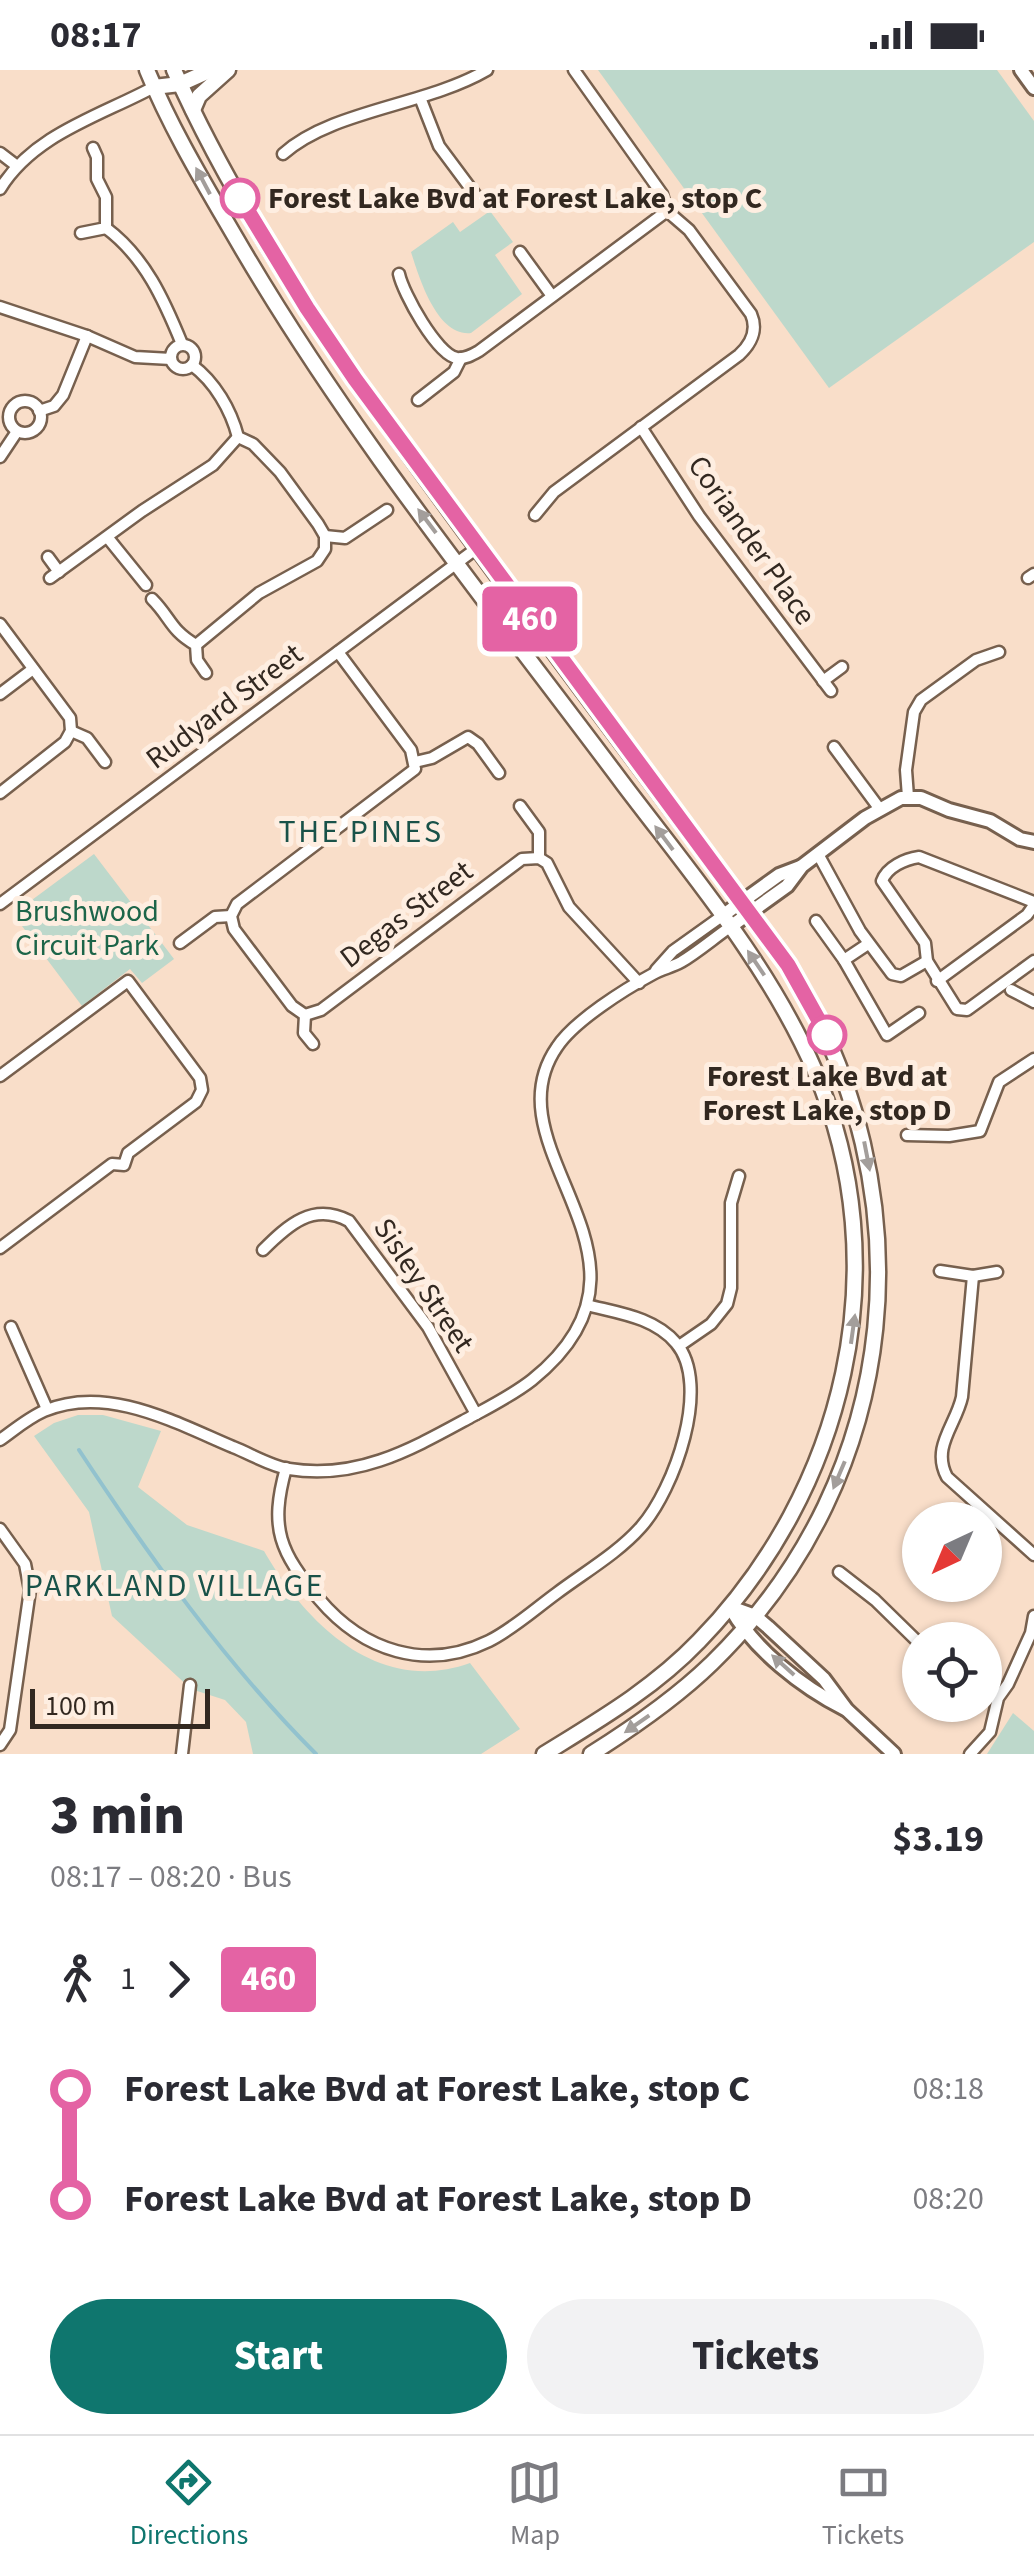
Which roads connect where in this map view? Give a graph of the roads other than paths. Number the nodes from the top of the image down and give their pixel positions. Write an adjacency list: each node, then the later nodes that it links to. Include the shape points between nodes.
1 (147, 70): 8 (main road)
2 (212, 70): 7 (main road)
3 (228, 70): 11 (main road)
4 (486, 70): 10 (street)
5 (574, 70): 18 (street, via 662,194)
6 (1021, 70): 9 (street)
7 (178, 74): 8 (main road); 11 (main road)
8 (154, 87): 15 (street, via 60,133); 42 (main road, one-way to 8, via 279,313)
9 (1034, 88)
10 (421, 100): 14 (street, via 338,124); 17 (street, via 439,146)
11 (193, 110): 40 (main road, via 307,308)
12 (92, 148): 19 (street, via 106,197)
13 (0, 152): 15 (street)
14 (282, 154)
15 (17, 166): 16 (street)
16 (2, 182)
17 (477, 198)
18 (667, 211): 23 (street); 32 (street, via 720,272 754,329 739,355)
19 (106, 228): 20 (street); 26 (street, via 140,260)
20 (81, 234)
21 (520, 252): 23 (street)
22 (398, 274): 28 (street, via 442,350)
23 (552, 296): 28 (street)
24 (0, 306): 25 (street)
25 (87, 336): 27 (street, via 135,357); 31 (street, via 63,395)
26 (182, 344): 27 (street); 29 (street, via 193,349)
27 (171, 358): 29 (street, via 180,368)
28 (461, 358): 30 (street, via 454,372)
29 (192, 364): 34 (street, via 207,376)
30 (418, 400)
31 (39, 411): 33 (street, via 31,432); 33 (street, via 30,401 14,406)
32 (641, 427): 37 (street, via 554,492); 49 (street, Coriander Place, via 827,686)
33 (16, 433): 35 (street)
34 (238, 438): 38 (street, via 280,472); 39 (street, via 212,465)
35 (0, 458)
36 (387, 510): 38 (street, via 345,538)
37 (535, 515)
38 (324, 536): 46 (street, via 316,561 259,594)
39 (108, 538): 41 (street, via 54,575); 43 (street)
40 (477, 548): 42 (street, Rudyard Street); 67 (main road)
41 (48, 557)
42 (458, 562): 47 (street, Rudyard Street); 69 (main road, one-way to 42)
43 (146, 586)
44 (152, 599): 46 (street, via 175,633)
45 (0, 624): 50 (street)
46 (196, 645): 51 (street)
47 (338, 652): 56 (street); 65 (street, Rudyard Street)
48 (999, 652): 59 (street, via 976,660 921,700 907,752)
49 (842, 667)
50 (34, 669): 52 (street); 53 (street, via 70,718)
51 (206, 673)
52 (0, 694)
53 (71, 731): 55 (street); 58 (street)
54 (834, 747): 61 (street)
55 (105, 762)
56 (415, 762): 57 (street, via 468,737); 68 (street, via 411,774 237,904)
57 (499, 773)
58 (0, 793)
59 (908, 797): 61 (street); 62 (street)
60 (520, 806): 64 (street, via 539,832)
61 (879, 808): 63 (street)
62 (1034, 842)
63 (818, 854): 67 (street, via 787,886); 72 (street)
64 (539, 858): 77 (street, via 569,907); 81 (street, Degas Street, via 522,859 321,1010)
65 (0, 904)
66 (1034, 904): 74 (street, via 926,858 894,866 882,886 925,943); 76 (street)
67 (745, 908): 69 (street); 103 (main road, one-way to 103, via 788,965 829,1039 863,1138 879,1244 876,1334 851,1447 800,1552)
68 (231, 916): 71 (street, via 215,918); 81 (street, via 245,944)
69 (726, 921): 77 (street, via 673,951); 102 (main road, one-way to 69, via 768,1556 823,1451 856,1308 849,1190 816,1073 759,965)
70 (816, 921): 73 (street)
71 (180, 943)
72 (868, 944): 73 (street); 74 (street, via 895,976)
73 (844, 960): 80 (street, via 887,1034)
74 (927, 961): 76 (street)
75 (1034, 961): 76 (street, via 964,1011)
76 (937, 980)
77 (640, 983): 92 (street, via 572,1029 555,1049 540,1090 538,1116 588,1250)
78 (1011, 990): 79 (street)
79 (1034, 1002)
80 (919, 1013)
81 (305, 1015): 82 (street, via 304,1032)
82 (313, 1044)
83 (1034, 1060): 85 (street, via 998,1082 980,1131)
84 (0, 1076): 87 (street, via 128,981 200,1078 202,1090 196,1102 128,1153 124,1165 112,1164)
85 (907, 1136)
86 (739, 1176): 94 (street, via 731,1203 726,1304)
87 (0, 1248)
88 (263, 1250): 96 (street, Sisley Street, via 312,1214 349,1222 428,1327)
89 (940, 1271): 91 (street)
90 (997, 1272): 91 (street)
91 (973, 1276): 100 (street, via 962,1398 942,1466)
92 (586, 1305): 94 (street, via 646,1321); 96 (street, via 554,1360)
93 (10, 1327): 95 (street)
94 (679, 1346): 98 (street, via 692,1380 691,1398 656,1508 619,1548 492,1640 468,1650 410,1656 380,1648 331,1614 279,1540 276,1517)
95 (47, 1410): 97 (street); 98 (street, via 106,1402 134,1408)
96 (476, 1414): 98 (street, via 374,1464 331,1472)
97 (0, 1440)
98 (286, 1468)
99 (0, 1529): 111 (street, via 25,1564 30,1590 10,1730)
100 (1034, 1555)
101 (839, 1572): 105 (street)
102 (730, 1607): 103 (street); 106 (street); 113 (main road, via 644,1690)
103 (754, 1616): 106 (main road); 109 (street, via 824,1679)
104 (1034, 1616): 108 (street)
105 (902, 1626)
106 (743, 1630): 109 (street, one-way to 106, via 814,1693); 114 (main road, one-way to 114, via 673,1697)
107 (190, 1685): 112 (street)
108 (1002, 1692)
109 (847, 1710): 115 (street)
110 (992, 1722): 116 (street)
111 (0, 1745)
112 (182, 1754)
113 (544, 1754)
114 (590, 1754)
115 (894, 1754)
116 (970, 1754)

